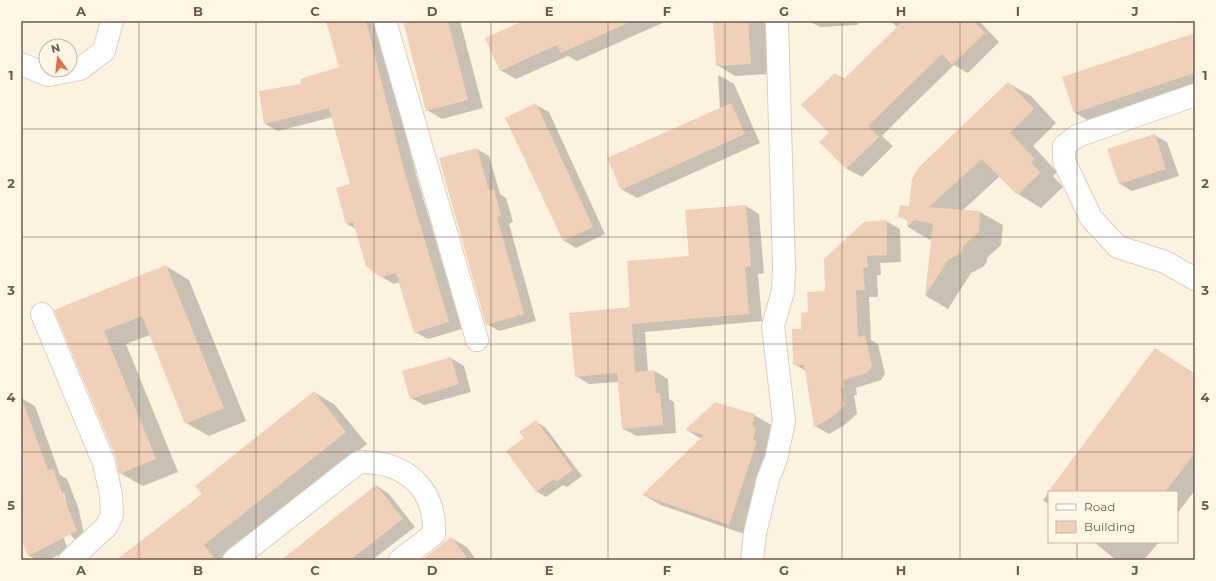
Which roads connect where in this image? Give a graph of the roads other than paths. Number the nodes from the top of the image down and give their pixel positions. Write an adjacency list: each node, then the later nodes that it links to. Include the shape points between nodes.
1 (112, 21): 4 (street, via 104,52 80,69 48,75)
2 (385, 21): 8 (street)
3 (777, 21): 12 (street, via 784,267 783,291 773,326 784,421 755,533)
4 (21, 64)
5 (1195, 95): 6 (street, via 1077,136 1064,146 1064,162 1091,218 1118,247 1165,262)
6 (1195, 279)
7 (42, 314): 9 (street, via 104,463 111,495 112,514 106,527)
8 (477, 340)
9 (71, 560)
10 (234, 560): 11 (street, via 359,462 376,462 414,478 428,498 434,517 434,534)
11 (400, 560)
12 (752, 560)

